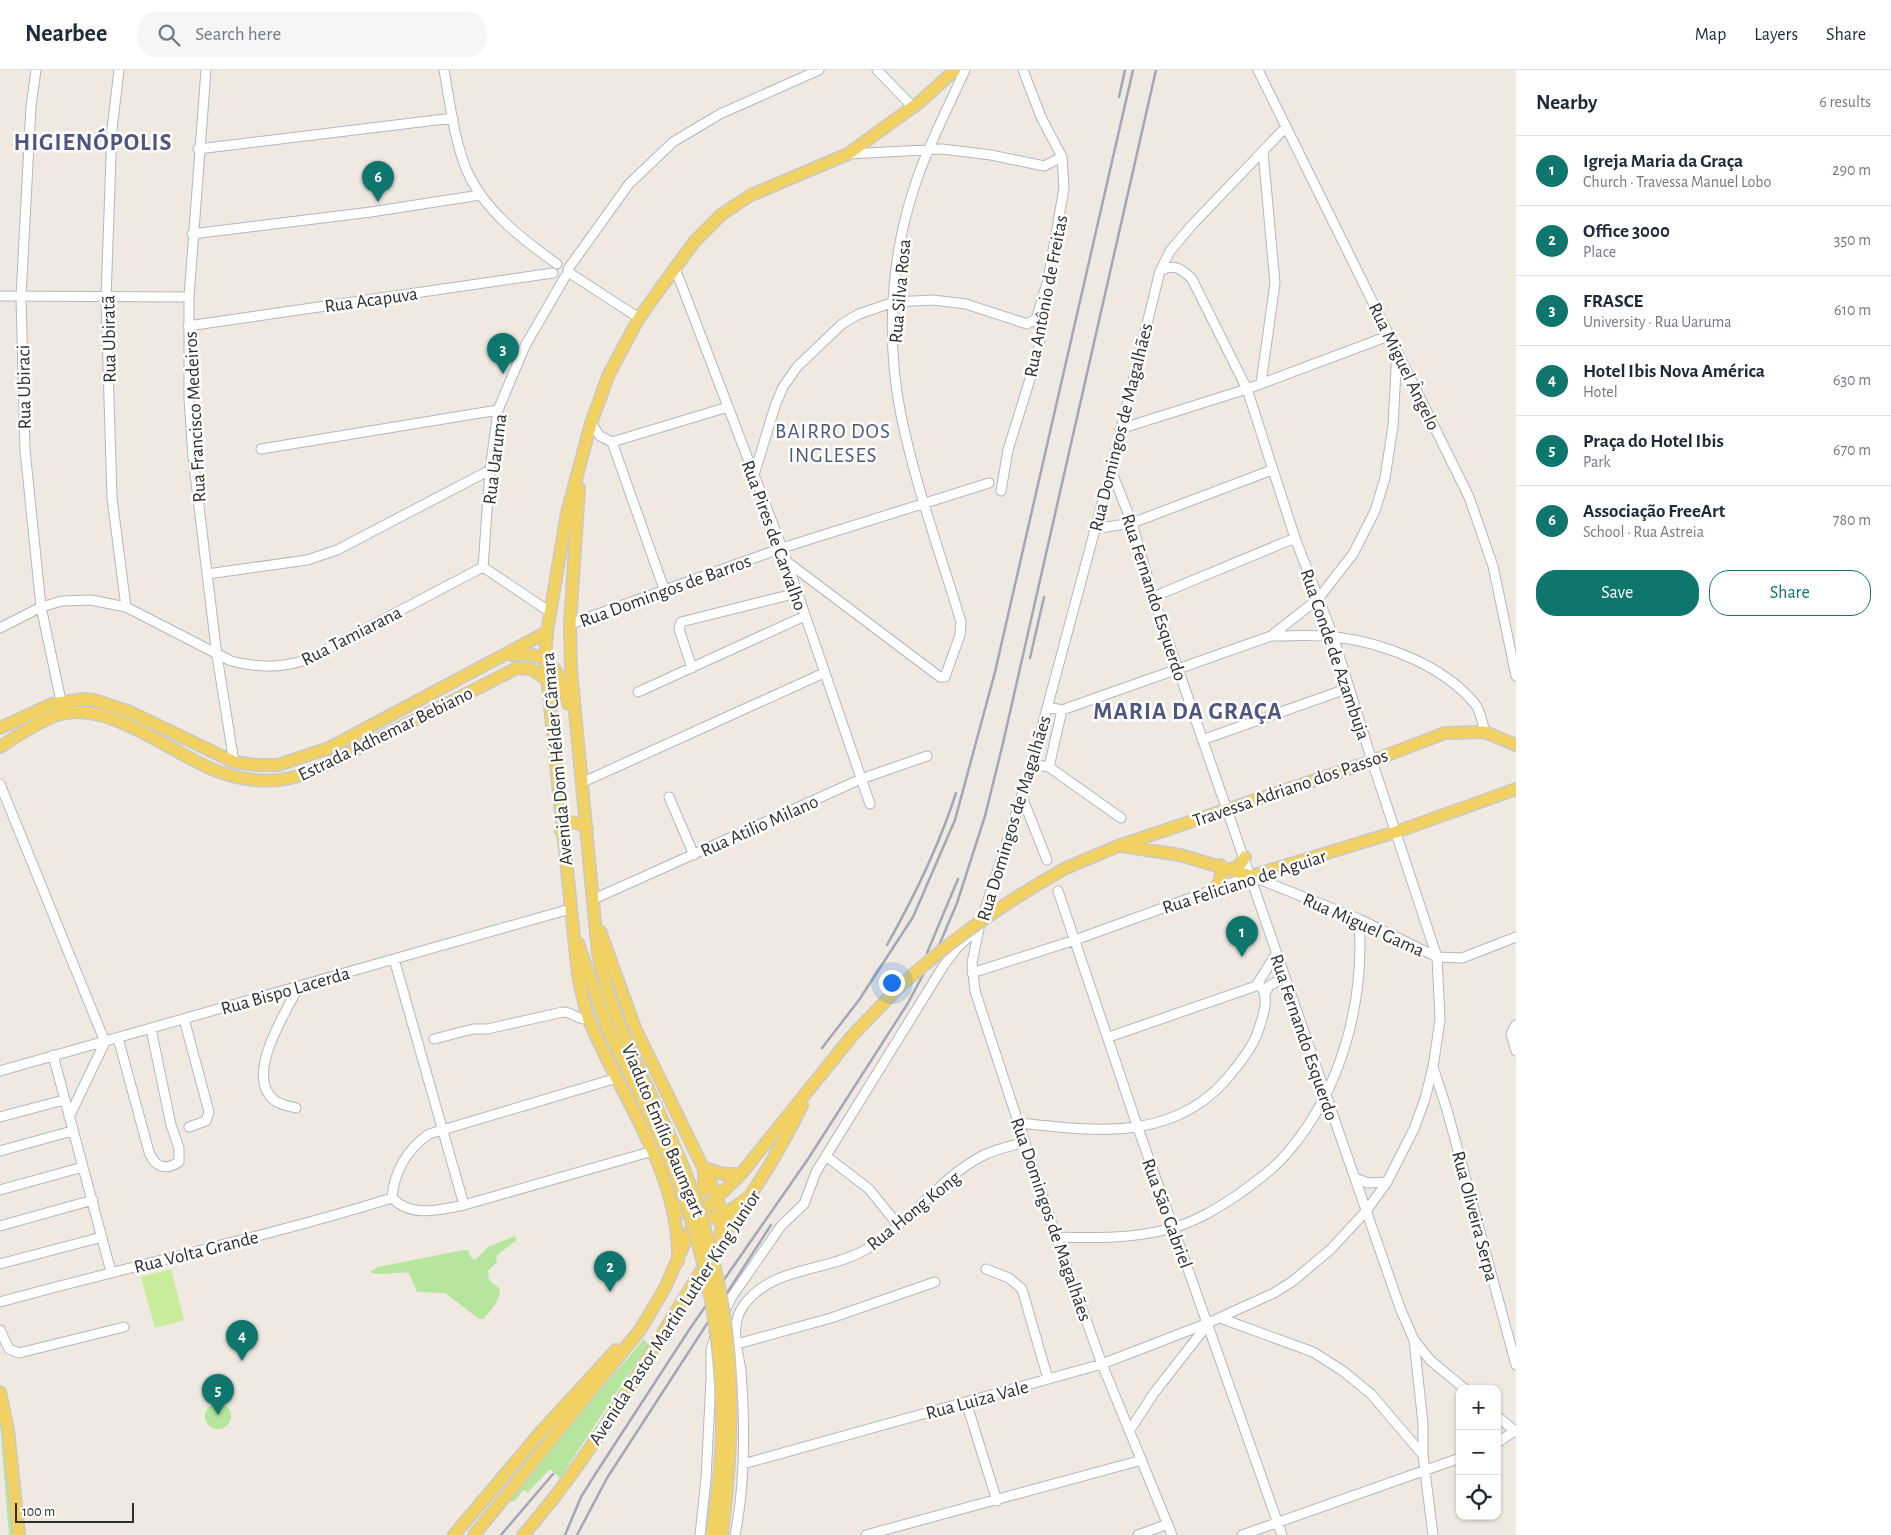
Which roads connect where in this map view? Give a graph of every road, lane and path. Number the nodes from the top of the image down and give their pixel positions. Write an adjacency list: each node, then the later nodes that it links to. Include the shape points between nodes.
1 (36, 70): 26 (street, Rua Ubiraci, via 31,106)
2 (119, 70): 28 (street, Rua Ubiratã, via 112,128)
3 (206, 70): 14 (street, Rua Francisco Medeiros)
4 (444, 70): 12 (street)
5 (819, 70): 24 (street, Rua Uaruma, via 720,114 673,142 629,184)
6 (878, 70): 11 (street)
7 (955, 70): 11 (main road, Avenida Dom Hélder Câmara)
8 (965, 70): 15 (street, Rua Silva Rosa)
9 (1023, 70): 18 (street, via 1041,117)
10 (1258, 70): 13 (street, Rua Miguel Ângelo)
11 (912, 107): 17 (main road, Avenida Dom Hélder Câmara)
12 (453, 118): 14 (street); 19 (street, via 463,160)
13 (1286, 127): 16 (street, Rua Domingos de Magalhães); 34 (street, Rua Miguel Ângelo)
14 (198, 149): 20 (street, Rua Francisco Medeiros)
15 (928, 150): 17 (street); 18 (street, via 964,151 1044,166); 29 (street, Rua Silva Rosa, via 914,186 899,252)
16 (1263, 152): 23 (street, Rua Domingos de Magalhães, via 1181,238 1164,260); 37 (street, via 1275,283)
17 (848, 154): 21 (main road, Avenida Dom Hélder Câmara, via 737,204 708,226)
18 (1062, 157): 31 (street, Rua Antônio de Freitas, via 1062,209 1048,280)
19 (480, 194): 20 (street, via 370,212); 22 (street)
20 (192, 234): 27 (street, Rua Francisco Medeiros)
21 (675, 268): 30 (main road, Avenida Dom Hélder Câmara); 39 (street, Rua Pires de Carvalho)
22 (555, 269): 24 (street, via 564,265); 24 (street, via 557,279); 33 (street, Rua Acapuva)
23 (1160, 271): 38 (street, Rua Conde de Azambuja, via 1174,266 1192,279); 42 (street, Rua Domingos de Magalhães)
24 (567, 273): 30 (street); 40 (street, Rua Uaruma, via 525,346)
25 (0, 296): 26 (street)
26 (22, 297): 28 (street); 66 (street, Rua Ubiraci, via 25,450)
27 (189, 297): 28 (street); 33 (street, Rua Francisco Medeiros)
28 (106, 298): 67 (street, Rua Ubiratã, via 112,498)
29 (894, 302): 32 (street, via 933,300 966,304); 51 (street, via 859,314 842,324 797,367 775,406); 54 (street, Rua Silva Rosa, via 894,358 900,410)
30 (639, 318): 41 (main road, Avenida Dom Hélder Câmara, via 609,374)
31 (1036, 320): 32 (street); 36 (street, Rua Antônio de Freitas, via 1040,332)
32 (1027, 324): 36 (street, via 1035,335)
33 (188, 326): 61 (street, Rua Francisco Medeiros, via 193,457)
34 (1391, 335): 35 (street, Rua Miguel Ângelo); 37 (street)
35 (1397, 347): 65 (street, via 1393,426 1385,478 1366,532); 81 (street, Rua Miguel Ângelo, via 1480,524 1493,566)
36 (1038, 353): 53 (street, Rua Antônio de Freitas, via 1008,450)
37 (1261, 383): 38 (street)
38 (1246, 389): 42 (street); 50 (street, Rua Conde de Azambuja)
39 (728, 407): 45 (street); 51 (street, Rua Pires de Carvalho)
40 (498, 410): 46 (street); 47 (street, Rua Uaruma)
41 (591, 423): 43 (street); 44 (main road, Avenida Dom Hélder Câmara)
42 (1120, 429): 49 (street, Rua Domingos de Magalhães)
43 (600, 436): 44 (street); 45 (street)
44 (586, 440): 48 (main road, Avenida Dom Hélder Câmara)
45 (612, 442): 62 (street)
46 (261, 449)
47 (490, 470): 60 (street, Rua Uaruma); 61 (street, via 337,550 307,560)
48 (579, 470): 68 (main road, Avenida Dom Hélder Câmara, via 567,512); 70 (main road, Avenida Dom Hélder Câmara)
49 (1110, 470): 55 (street, Rua Fernando Esquerdo); 56 (street, Rua Domingos de Magalhães)
50 (1272, 470): 55 (street); 57 (street, Rua Conde de Azambuja)
51 (754, 475): 58 (street, Rua Pires de Carvalho)
52 (988, 483): 54 (street, Rua Domingos de Barros)
53 (1001, 491)
54 (925, 504): 58 (street, Rua Domingos de Barros); 59 (street, Rua Silva Rosa, via 961,622 960,635 945,677 940,677)
55 (1132, 523): 56 (street); 64 (street, Rua Fernando Esquerdo)
56 (1094, 529): 86 (street, Rua Domingos de Magalhães)
57 (1295, 538): 64 (street); 65 (street, Rua Conde de Azambuja)
58 (782, 548): 59 (street, Rua Pires de Carvalho); 62 (street, Rua Domingos de Barros)
59 (786, 561): 63 (street, Rua Pires de Carvalho)
60 (483, 567): 68 (street); 75 (street, Rua Tamiarana, via 306,660 265,667 248,666)
61 (207, 574): 75 (street, Rua Francisco Medeiros)
62 (664, 589): 70 (street, Rua Domingos de Barros)
63 (797, 593): 69 (street, Rua Pires de Carvalho); 78 (street, via 681,622 678,629)
64 (1153, 597): 79 (street, Rua Fernando Esquerdo)
65 (1318, 599): 73 (street); 74 (street, Rua Conde de Azambuja)
66 (41, 607): 67 (street, Rua Tamiarana, via 62,601 91,600); 71 (street, Rua Tamiarana); 85 (street, Rua Ubiraci)
67 (126, 607): 75 (street, Rua Tamiarana)
68 (550, 612): 72 (main road, Avenida Dom Hélder Câmara)
69 (805, 616): 78 (street); 80 (street, Rua Pires de Carvalho)
70 (570, 624): 93 (main road, Avenida Dom Hélder Câmara)
71 (0, 628)
72 (547, 632): 76 (main road, Estrada Adhemar Bebiano); 77 (main road, Avenida Dom Hélder Câmara)
73 (1271, 636): 74 (street); 79 (street)
74 (1333, 636): 83 (street, Rua Conde de Azambuja); 89 (street, via 1376,645 1438,672 1475,704)
75 (217, 656): 96 (street, Rua Francisco Medeiros)
76 (505, 656): 77 (main road, via 526,653); 96 (main road, Estrada Adhemar Bebiano, via 329,748 278,765)
77 (545, 658): 82 (main road, Avenida Dom Hélder Câmara); 93 (main road, via 556,670 564,687)
78 (692, 668): 84 (street)
79 (1178, 668): 87 (street); 90 (street, Rua Fernando Esquerdo)
80 (824, 673): 99 (street, Rua Pires de Carvalho); 100 (street)
81 (1516, 676)
82 (546, 679): 92 (main road, Estrada Adhemar Bebiano, via 531,669 517,668 311,772 280,780 248,780 222,773 125,724 95,714 56,715); 109 (main road, Avenida Dom Hélder Câmara)
83 (1350, 688): 90 (street); 95 (street, Rua Conde de Azambuja)
84 (638, 692)
85 (62, 701): 88 (main road, Estrada Adhemar Bebiano); 96 (main road, Estrada Adhemar Bebiano, via 94,700 117,706)
86 (1048, 707): 87 (street); 97 (street, Rua Domingos de Magalhães)
87 (1062, 710): 98 (street)
88 (0, 728)
89 (1485, 732): 91 (main road, Travessa Adriano dos Passos); 95 (main road, Travessa Adriano dos Passos, via 1446,733)
90 (1202, 740): 106 (street, Rua Fernando Esquerdo)
91 (1516, 744)
92 (0, 747)
93 (578, 755): 100 (main road, Avenida Dom Hélder Câmara)
94 (927, 756): 99 (street, Rua Atilio Milano)
95 (1372, 760): 106 (main road, Travessa Adriano dos Passos); 110 (street, Rua Conde de Azambuja)
96 (234, 762)
97 (1032, 764): 98 (street); 104 (street, Rua Domingos de Magalhães)
98 (1049, 767): 107 (street)
99 (861, 779): 105 (street, Rua Pires de Carvalho); 112 (street, Rua Atilio Milano)
100 (582, 783): 108 (main road, Avenida Dom Hélder Câmara)
101 (0, 784): 144 (street)
102 (1516, 789): 110 (main road, Rua Feliciano de Aguiar)
103 (669, 797): 112 (street)
104 (1022, 797): 114 (street); 123 (street, Rua Domingos de Magalhães)
105 (870, 804)
106 (1228, 809): 111 (main road, Travessa Adriano dos Passos); 113 (street, Rua Fernando Esquerdo)
107 (1121, 818)
108 (587, 829): 109 (main road, via 571,822); 119 (main road, Avenida Dom Hélder Câmara)
109 (561, 831): 120 (main road, Avenida Dom Hélder Câmara)
110 (1396, 832): 116 (main road, Rua Feliciano de Aguiar); 128 (street, Rua Conde de Azambuja)
111 (1118, 846): 115 (main road, Rua Miguel Gama, via 1156,850); 149 (main road, Travessa Adriano dos Passos, bridge, via 1066,868 997,908 939,951 876,1010)
112 (694, 854): 119 (street, Rua Atilio Milano)
113 (1245, 857): 115 (main road, via 1239,866); 116 (street, Rua Fernando Esquerdo)
114 (1047, 860)
115 (1226, 867): 116 (main road, Rua Miguel Gama); 117 (main road)
116 (1251, 876): 117 (street, Rua Feliciano de Aguiar); 122 (street, Rua Miguel Gama); 127 (street, Rua Fernando Esquerdo)
117 (1217, 887): 126 (street, Rua Feliciano de Aguiar)
118 (1058, 891): 126 (street, Rua São Gabriel)
119 (594, 900): 121 (main road, Avenida Dom Hélder Câmara)
120 (570, 909): 124 (main road, Avenida Dom Hélder Câmara); 129 (street, Rua Bispo Lacerda)
121 (596, 918): 137 (main road, Avenida Dom Hélder Câmara, via 598,954); 167 (main road, Avenida Dom Hélder Câmara, via 635,1028)
122 (1359, 919): 128 (street, Rua Miguel Gama); 152 (street, via 1361,961 1358,994)
123 (978, 928): 130 (street, Rua Domingos de Magalhães); 165 (street, via 944,966)
124 (574, 932): 136 (main road, Avenida Dom Hélder Câmara, via 578,975); 140 (main road, Avenida Dom Hélder Câmara)
125 (1516, 937): 128 (street, via 1462,958)
126 (1075, 940): 130 (street, Rua Feliciano de Aguiar); 141 (street, Rua São Gabriel)
127 (1276, 954): 131 (street, Rua Fernando Esquerdo); 132 (street)
128 (1437, 957): 147 (street, Rua Conde de Azambuja, via 1440,1020)
129 (394, 959): 133 (street, Rua Bispo Lacerda); 159 (street)
130 (972, 973): 157 (street, Rua Domingos de Magalhães, via 975,991)
131 (1284, 978): 134 (street, via 1270,986); 152 (street, Rua Fernando Esquerdo)
132 (1259, 984): 134 (street); 141 (street)
133 (299, 986): 135 (street, Rua Bispo Lacerda); 154 (street, via 269,1045 264,1074 266,1088 272,1098)
134 (1265, 994): 160 (street, via 1256,1036 1224,1084 1185,1112)
135 (184, 1019): 139 (street, Rua Bispo Lacerda); 158 (street, via 209,1112 206,1121)
136 (589, 1019): 143 (street, via 580,1020 563,1012); 150 (main road, Avenida Dom Hélder Câmara)
137 (619, 1024): 230 (main road, Viaduto Emílio Baumgart, bridge, via 684,1170 702,1221 720,1291 729,1348 732,1411 729,1473)
138 (1516, 1025): 145 (street, via 1511,1034)
139 (151, 1029): 142 (street, Rua Bispo Lacerda); 142 (street, via 171,1125 179,1148 179,1162 171,1167 160,1167 153,1162)
140 (608, 1030): 230 (main road, Viaduto Emílio Baumgart, bridge, via 662,1141 708,1280 718,1348 722,1416)
141 (1109, 1037): 160 (street, Rua São Gabriel)
142 (118, 1038): 144 (street, Rua Bispo Lacerda)
143 (434, 1040)
144 (105, 1042): 146 (street, Rua Bispo Lacerda); 156 (street)
145 (1516, 1051)
146 (53, 1055): 148 (street, Rua Bispo Lacerda); 153 (street)
147 (1433, 1067): 170 (street, Rua Conde de Azambuja, via 1414,1129); 205 (street, Rua Oliveira Serpa, via 1448,1110)
148 (0, 1071)
149 (822, 1073): 151 (main road, Avenida Pastor Martin Luther King Junior)
150 (617, 1078): 159 (street); 164 (main road, Avenida Dom Hélder Câmara)
151 (809, 1089): 168 (main road, Avenida Pastor Martin Luther King Junior); 172 (main road, Avenida Pastor Martin Luther King Junior)
152 (1326, 1095): 169 (street, Rua Fernando Esquerdo); 183 (street, via 1287,1153 1252,1185 1215,1210)
153 (64, 1100): 155 (street); 156 (street)
154 (296, 1108)
155 (0, 1117)
156 (69, 1117): 161 (street)
157 (1020, 1123): 160 (street, via 1096,1130); 162 (street, Rua Domingos de Magalhães)
158 (189, 1127)
159 (443, 1128): 173 (street, via 429,1134 411,1149 397,1174); 177 (street)
160 (1138, 1128): 183 (street, Rua São Gabriel)
161 (72, 1131): 163 (street); 166 (street)
162 (1025, 1142): 181 (street, Rua Hong Kong, via 976,1159); 185 (street, Rua Domingos de Magalhães)
163 (0, 1150)
164 (653, 1152): 175 (main road, Avenida Dom Hélder Câmara); 177 (street)
165 (826, 1156): 181 (street, via 868,1189); 200 (street, via 804,1204 781,1226 731,1298)
166 (83, 1167): 171 (street); 176 (street)
167 (704, 1168): 168 (main road, via 723,1174); 174 (main road, Avenida Dom Hélder Câmara); 175 (main road, via 705,1186 696,1200 686,1204)
168 (740, 1174): 174 (main road, Avenida Pastor Martin Luther King Junior)
169 (1355, 1178): 170 (street, via 1368,1183); 178 (street, Rua Fernando Esquerdo)
170 (1387, 1182): 178 (street, Rua Conde de Azambuja)
171 (0, 1190)
172 (755, 1192): 179 (main road); 186 (main road, Avenida Pastor Martin Luther King Junior)
173 (392, 1198): 177 (street, via 408,1210 418,1211); 191 (street, Rua Volta Grande, via 253,1238)
174 (716, 1198): 179 (main road, Avenida Dom Hélder Câmara); 180 (main road, Avenida Pastor Martin Luther King Junior)
175 (670, 1199): 180 (main road, Avenida Dom Hélder Câmara, via 677,1208); 188 (main road, Avenida Dom Hélder Câmara, via 678,1231)
176 (93, 1200): 182 (street); 184 (street)
177 (464, 1205)
178 (1367, 1210): 194 (street, Rua Conde de Azambuja, via 1331,1249 1293,1281); 201 (street, Rua Fernando Esquerdo)
179 (723, 1215): 180 (main road); 186 (main road)
180 (695, 1219): 188 (main road, Avenida Pastor Martin Luther King Junior)
181 (898, 1225): 197 (street, Rua Hong Kong, via 863,1252 804,1269 768,1284 744,1305)
182 (0, 1226)
183 (1173, 1228): 185 (street, via 1124,1237); 195 (street, Rua São Gabriel)
184 (102, 1236): 189 (street); 191 (street)
185 (1056, 1237): 203 (street, Rua Domingos de Magalhães)
186 (718, 1245): 187 (main road, Avenida Pastor Martin Luther King Junior)
187 (710, 1256): 188 (main road, via 710,1237 700,1232); 228 (main road, Avenida Pastor Martin Luther King Junior, via 572,1474)
188 (678, 1261): 199 (main road, Avenida Pastor Martin Luther King Junior)
189 (0, 1264)
190 (986, 1268): 209 (street, via 1009,1278 1022,1289)
191 (111, 1272): 193 (street, Rua Volta Grande)
192 (935, 1282): 202 (street, via 831,1318)
193 (0, 1302)
194 (1220, 1318): 195 (street, Rua Conde de Azambuja); 217 (street, via 1313,1352 1343,1371 1371,1394)
195 (1208, 1323): 203 (street, Rua Luiza Vale); 214 (street, Rua Conde de Azambuja); 223 (street, Rua São Gabriel)
196 (124, 1327): 198 (street, via 26,1353 9,1349)
197 (735, 1328): 200 (street, via 726,1326); 202 (street)
198 (0, 1330)
199 (640, 1330): 226 (main road, Avenida Pastor Martin Luther King Junior, via 602,1363); 227 (main road, Avenida Pastor Martin Luther King Junior)
200 (715, 1334): 207 (street, via 711,1350)
201 (1414, 1340): 204 (street); 208 (street, Rua Fernando Esquerdo)
202 (737, 1344): 206 (street)
203 (1102, 1364): 209 (street, Rua Luiza Vale); 214 (street, Rua Domingos de Magalhães)
204 (1435, 1364): 208 (street, via 1422,1369); 210 (street)
205 (1516, 1365)
206 (741, 1371): 207 (street, via 722,1363); 220 (street)
207 (711, 1378): 229 (street)
208 (1417, 1378): 217 (street, Rua Fernando Esquerdo)
209 (1048, 1380): 212 (street, Rua Luiza Vale)
210 (1460, 1385)
211 (0, 1392): 225 (main road, via 8,1430)
212 (966, 1402): 220 (street, Rua Luiza Vale); 222 (street)
213 (1501, 1419): 215 (street)
214 (1130, 1430): 219 (street, Rua Domingos de Magalhães)
215 (1516, 1431): 216 (street)
216 (1501, 1440)
217 (1423, 1455): 221 (street, Rua Fernando Esquerdo)
218 (1456, 1459): 221 (street)
219 (1142, 1460): 222 (street); 224 (street, Rua Domingos de Magalhães)
220 (743, 1464): 231 (street)
221 (1425, 1471): 223 (street); 237 (street, Rua Fernando Esquerdo)
222 (997, 1501): 232 (street)
223 (1277, 1523): 235 (street); 236 (street, Rua São Gabriel)
224 (1168, 1524): 233 (street); 234 (street, Rua Domingos de Magalhães)
225 (19, 1535)
226 (454, 1535)
227 (474, 1535)
228 (523, 1535)
229 (700, 1535)
230 (717, 1535)
231 (735, 1535)
232 (866, 1535)
233 (1138, 1535)
234 (1172, 1535)
235 (1242, 1535)
236 (1282, 1535)
237 (1433, 1535)

